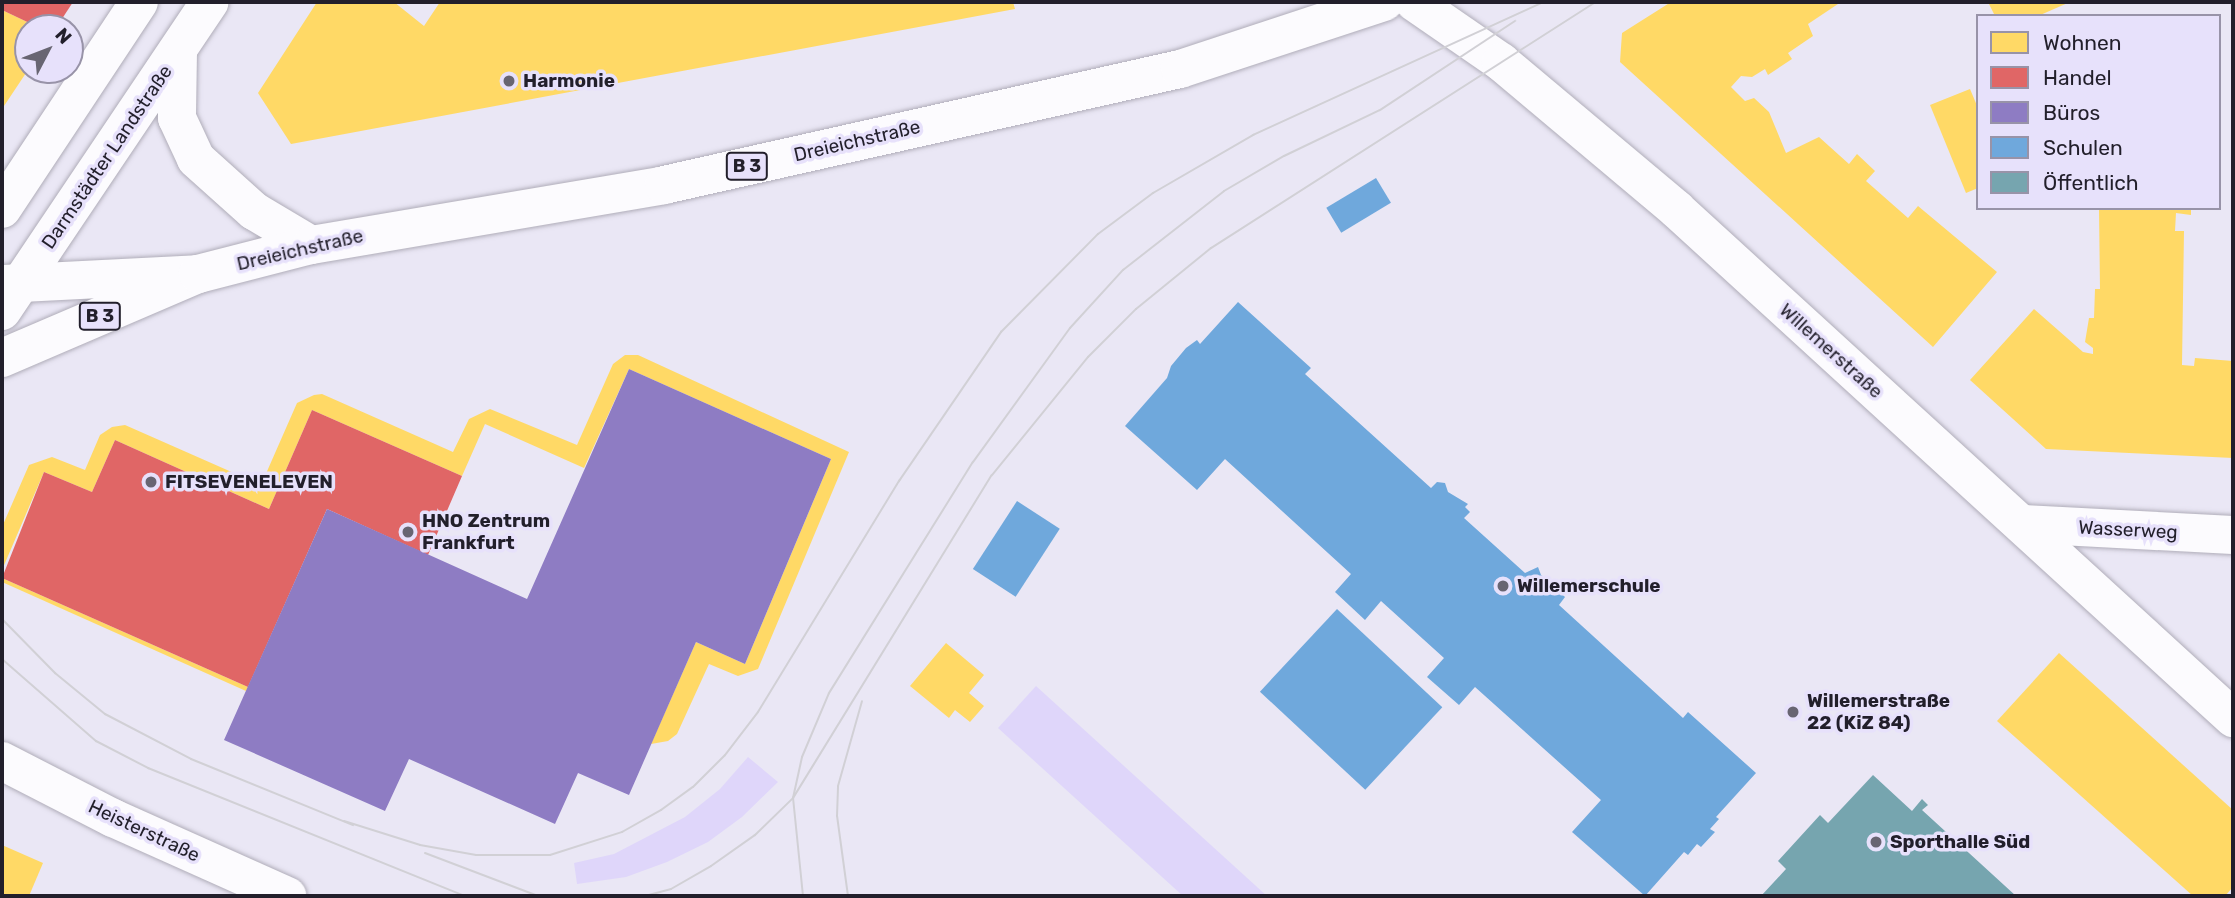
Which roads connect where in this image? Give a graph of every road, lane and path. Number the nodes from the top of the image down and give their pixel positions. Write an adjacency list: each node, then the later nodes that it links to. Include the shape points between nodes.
1 (139, 2): 6 (main road)
2 (210, 2): 5 (main road, Darmstädter Landstraße)
3 (1384, 2): 7 (main road, Dreieichstraße / B 3, via 1180,69 664,185)
4 (1414, 2): 11 (main road, Willemerstraße, via 1501,62 1676,209)
5 (178, 50): 7 (main road, via 177,118 196,159 254,211); 9 (main road, Darmstädter Landstraße)
6 (2, 209)
7 (311, 245): 8 (main road, Dreieichstraße / B 3)
8 (198, 274): 9 (main road, Dreieichstraße); 10 (main road, Dreieichstraße / B 3)
9 (8, 293)
10 (2, 358)
11 (2023, 524): 12 (main road, Wasserweg); 13 (main road, Willemerstraße)
12 (2233, 535)
13 (2233, 718)
14 (2, 761): 15 (main road, Heisterstraße, via 113,818)
15 (288, 896)

